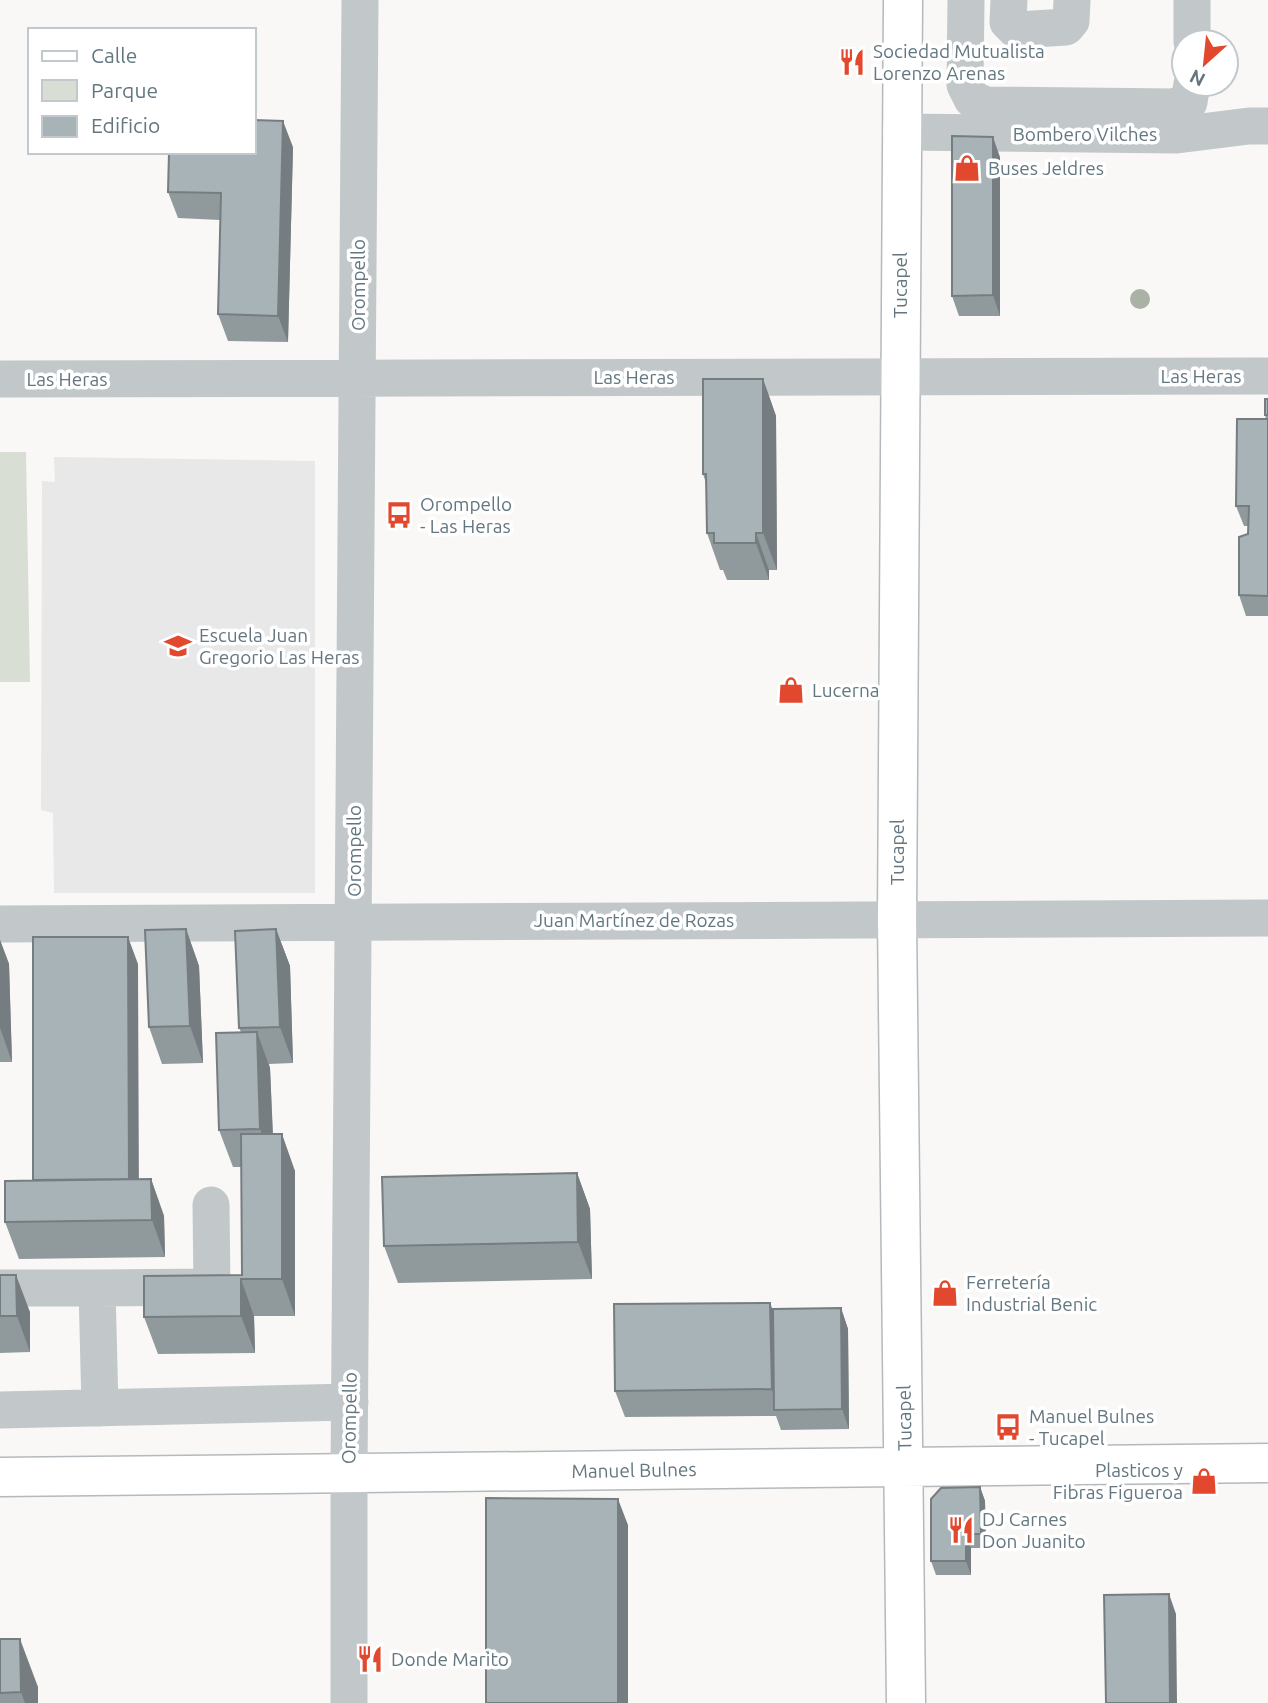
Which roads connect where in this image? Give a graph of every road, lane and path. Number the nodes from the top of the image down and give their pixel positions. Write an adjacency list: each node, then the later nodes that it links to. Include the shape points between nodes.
1 (360, 0): 13 (street, Orompello)
2 (903, 0): 10 (main road, Tucapel)
3 (966, 0): 8 (street, via 965,85 972,99 986,105 1173,107)
4 (1009, 0): 5 (street, via 1008,22 1016,30 1066,27 1071,21)
5 (1072, 0)
6 (1192, 0): 7 (street)
7 (1192, 28)
8 (1190, 98)
9 (1268, 126): 10 (street, Bombero Vilches, via 1177,135)
10 (901, 132): 11 (main road, Tucapel)
11 (900, 376): 12 (street, Las Heras); 13 (street, Las Heras); 16 (main road, Tucapel)
12 (1268, 376)
13 (358, 378): 14 (street, Las Heras); 17 (street, Orompello)
14 (0, 379)
15 (1268, 918): 16 (street, Juan Martínez de Rozas)
16 (897, 920): 17 (street, Juan Martínez de Rozas); 26 (main road, Tucapel)
17 (353, 921): 18 (street, Juan Martínez de Rozas); 22 (street, Orompello)
18 (0, 924)
19 (211, 1205): 21 (street, via 212,1287)
20 (0, 1287): 21 (street)
21 (97, 1288): 23 (street)
22 (350, 1402): 23 (street); 27 (street, Orompello)
23 (100, 1408): 24 (street)
24 (0, 1410)
25 (1268, 1463): 26 (main road, Manuel Bulnes)
26 (905, 1467): 27 (main road, Manuel Bulnes); 30 (main road, Tucapel)
27 (349, 1473): 28 (main road, Manuel Bulnes); 29 (street, Orompello)
28 (0, 1477)
29 (349, 1703)
30 (906, 1703)

